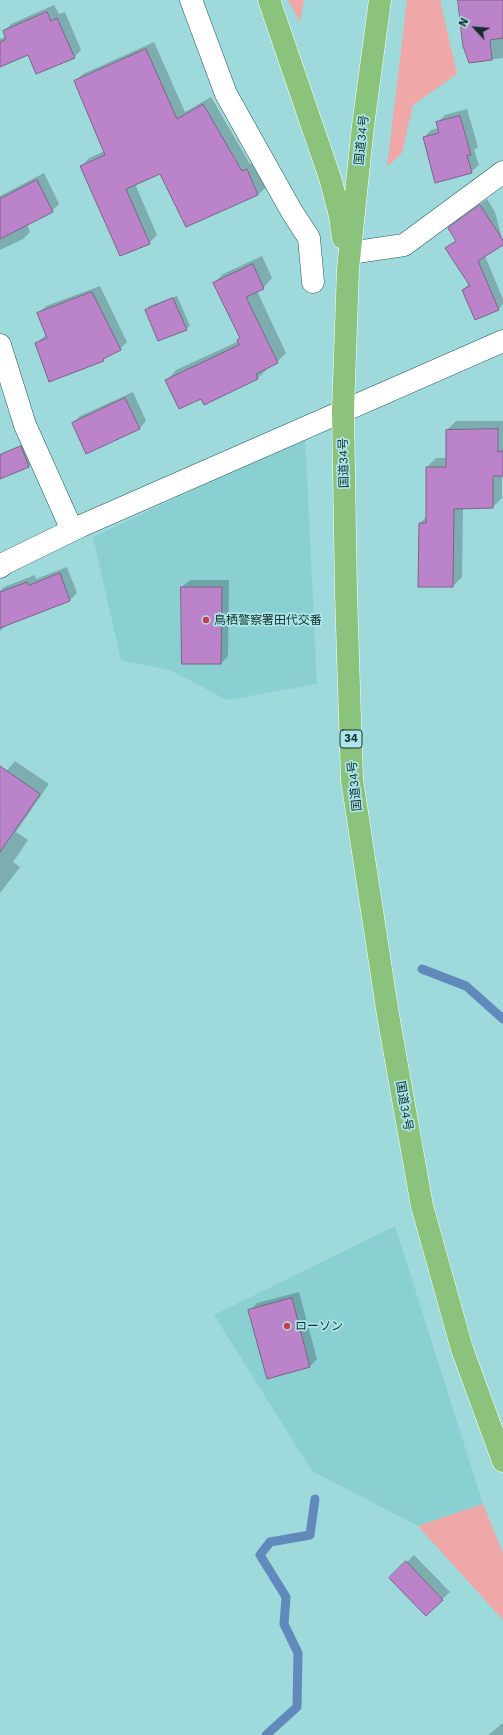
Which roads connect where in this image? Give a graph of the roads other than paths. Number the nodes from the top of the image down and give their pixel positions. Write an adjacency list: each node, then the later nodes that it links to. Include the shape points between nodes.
1 (191, 0): 6 (street, via 226,94 309,238)
2 (269, 0): 5 (highway, via 330,178)
3 (380, 0): 5 (highway, 国道34号 / 34, via 363,126)
4 (503, 172): 5 (street, via 404,246)
5 (349, 261): 10 (highway, 国道34号 / 34)
6 (312, 282)
7 (503, 341): 10 (street)
8 (0, 345): 9 (street)
9 (8, 398): 11 (street, via 25,425)
10 (343, 410): 11 (street); 13 (highway, 国道34号 / 34, via 352,780 385,1000 422,1206 462,1349)
11 (72, 530): 12 (street)
12 (0, 567)
13 (503, 1461)

